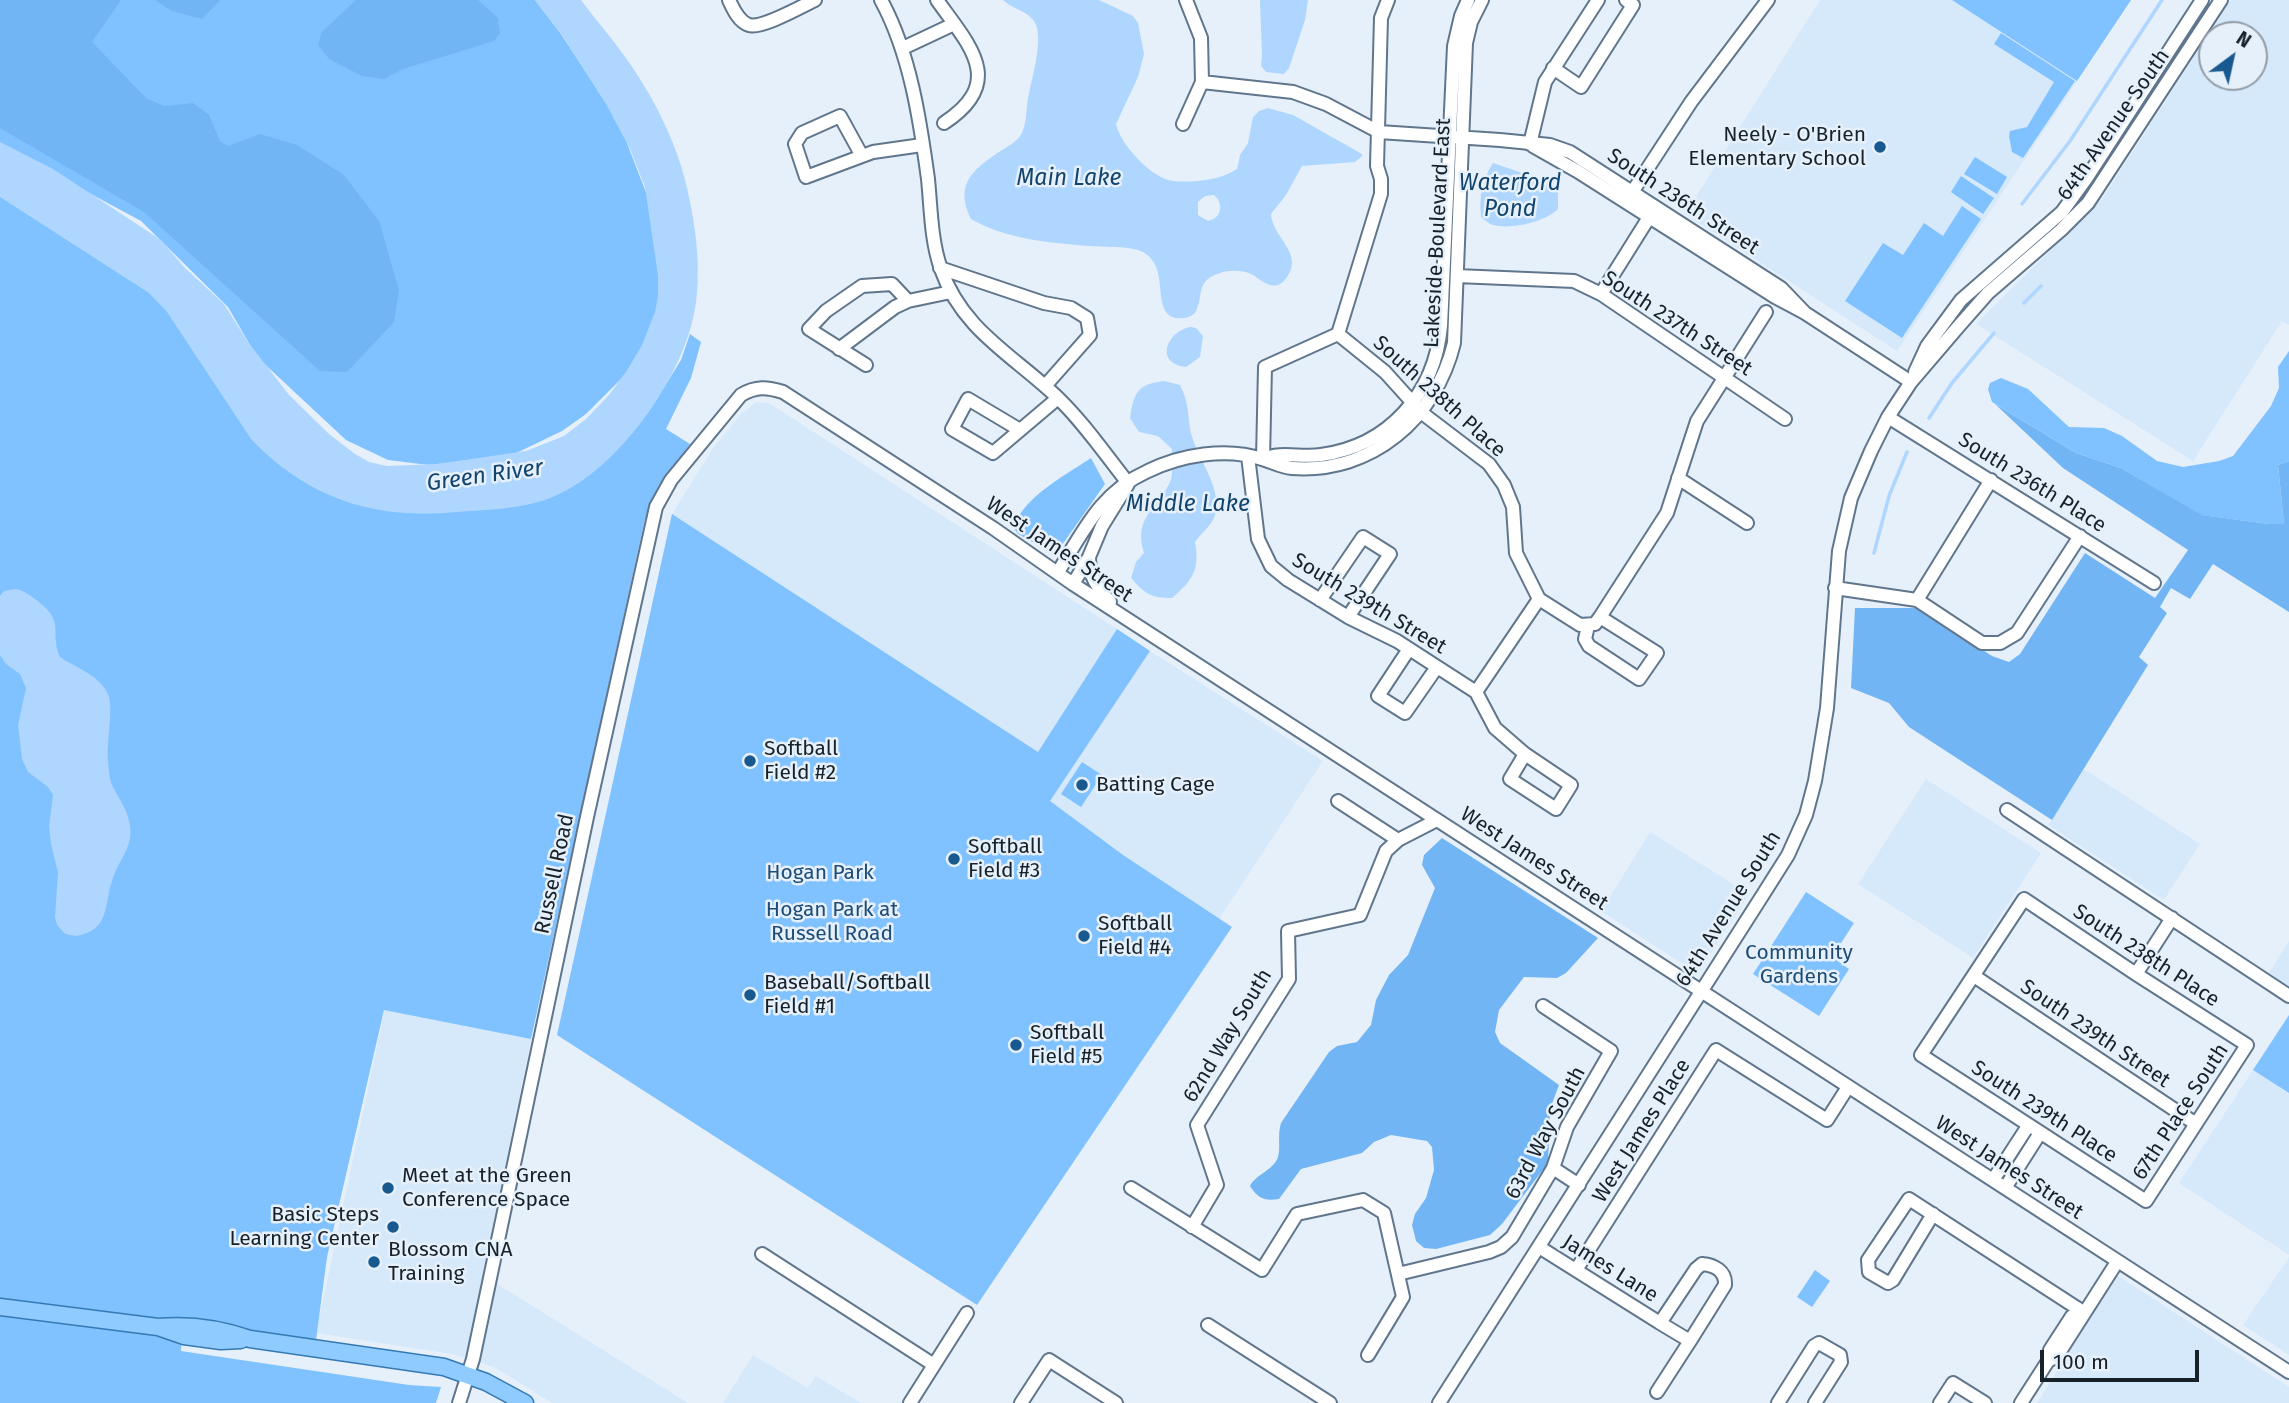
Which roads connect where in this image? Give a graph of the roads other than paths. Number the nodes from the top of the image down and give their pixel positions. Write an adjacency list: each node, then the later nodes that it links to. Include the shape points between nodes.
1 (729, 0): 2 (street, via 742,21 751,26)
2 (816, 0)
3 (881, 0): 15 (street)
4 (937, 0): 14 (street)
5 (1186, 0): 17 (street, via 1201,38)
6 (1388, 0): 20 (street, via 1381,18)
7 (1468, 0): 21 (street, Lakeside Boulevard East, via 1454,46)
8 (1482, 0): 21 (street, Lakeside Boulevard East, via 1466,43)
9 (1598, 0): 16 (street)
10 (1626, 0): 16 (street, via 1633,5 1581,87)
11 (1768, 0): 25 (street, via 1691,102)
12 (2202, 0): 37 (street, 64th Avenue South, via 2062,212 1961,300 1927,346)
13 (2221, 0): 37 (street, 64th Avenue South, via 2088,203 1988,293)
14 (954, 24): 15 (street); 18 (street, via 977,57 978,73 971,102)
15 (903, 48): 23 (street)
16 (1553, 68): 22 (street, via 1541,91)
17 (1202, 82): 19 (street); 20 (street, South 236th Street, via 1293,92)
18 (944, 123)
19 (1183, 124)
20 (1378, 132): 21 (street, South 236th Street); 33 (street, via 1381,194)
21 (1456, 137): 22 (street, South 236th Street); 28 (street, Lakeside Boulevard East); 41 (street, Lakeside Boulevard East, via 1440,342)
22 (1530, 144): 25 (street, South 236th Street)
23 (922, 145): 24 (street); 27 (street)
24 (862, 156): 24 (street, via 806,177 795,144 802,133 840,116)
25 (1629, 197): 26 (street, South 236th Street)
26 (1653, 212): 30 (street); 37 (street, South 236th Street, via 1775,297)
27 (940, 268): 29 (street); 38 (street, via 1071,308 1087,318 1090,335)
28 (1457, 276): 30 (street, South 237th Street, via 1574,281); 41 (street, Lakeside Boulevard East, via 1451,358 1439,387)
29 (951, 292): 31 (street); 38 (street, via 987,339)
30 (1601, 294): 36 (street, South 237th Street)
31 (908, 301): 34 (street); 34 (street, via 892,284 876,284 862,286 826,311 809,329)
32 (1766, 312): 36 (street)
33 (1338, 334): 41 (street, South 238th Place, via 1385,372); 46 (street, via 1265,367)
34 (839, 349): 35 (street)
35 (866, 365)
36 (1724, 377): 43 (street, South 237th Street); 47 (street, via 1692,431)
37 (1911, 382): 42 (street, 64th Avenue South)
38 (1045, 386): 40 (street)
39 (755, 388): 53 (street, West James Street, via 783,392); 104 (street, Russell Road, via 741,395 671,480 656,507)
40 (1058, 398): 44 (street); 49 (street)
41 (1418, 408): 46 (street, Lakeside Boulevard East, via 1352,448); 57 (street, South 238th Place, via 1489,464 1504,485 1513,507 1516,553)
42 (1888, 417): 48 (street, South 236th Place); 56 (street, 64th Avenue South, via 1851,498)
43 (1785, 419)
44 (1020, 430): 44 (street, via 993,453 952,429 968,399)
45 (1248, 456): 46 (street, Lakeside Boulevard East); 49 (street, Lakeside Boulevard East, via 1185,457); 58 (street, South 239th Street, via 1258,539 1264,554 1287,580)
46 (1263, 459)
47 (1678, 478): 50 (street); 62 (street, via 1667,513)
48 (1991, 480): 51 (street, South 236th Place); 59 (street)
49 (1128, 483): 52 (street); 53 (street, Lakeside Boulevard East, via 1102,502)
50 (1747, 523)
51 (2080, 536): 54 (street, South 236th Place); 59 (street, via 2017,633 2000,643 1982,643)
52 (1089, 557): 55 (street); 60 (street, via 1094,580)
53 (1058, 572): 55 (street, West James Street)
54 (2154, 583)
55 (1073, 584): 60 (street, West James Street)
56 (1835, 588): 59 (street); 75 (street, 64th Avenue South, via 1826,708 1806,815 1788,855)
57 (1539, 599): 63 (street); 66 (street)
58 (1320, 600): 61 (street, South 239th Street); 61 (street, via 1363,537 1390,554)
59 (1917, 600)
60 (1119, 613): 70 (street, West James Street)
61 (1348, 617): 64 (street, South 239th Street)
62 (1600, 617): 63 (street); 63 (street, via 1657,653 1639,679 1588,646)
63 (1588, 626)
64 (1409, 649): 65 (street, South 239th Street); 65 (street, via 1378,696 1387,702 1405,713)
65 (1437, 667): 66 (street, South 239th Street)
66 (1476, 692): 67 (street, South 239th Street, via 1495,728)
67 (1525, 754): 67 (street, South 239th Street, via 1571,785 1556,809 1510,779)
68 (1338, 801): 71 (street)
69 (2007, 810): 72 (street)
70 (1437, 820): 71 (street, 62nd Way South); 75 (street, West James Street)
71 (1398, 840): 89 (street, 62nd Way South, via 1380,863 1360,915 1288,931 1289,979 1197,1125 1217,1185)
72 (2172, 918): 73 (street); 76 (street)
73 (2136, 974): 74 (street, South 238th Place, via 2024,899); 78 (street, South 238th Place)
74 (1973, 976): 80 (street, South 239th Street); 81 (street, South 239th Place, via 1921,1055)
75 (1701, 990): 79 (street, West James Street); 84 (street, 64th Avenue South)
76 (2289, 996)
77 (1543, 1006): 82 (street, 63rd Way South, via 1612,1051 1567,1126)
78 (2247, 1045): 80 (street, 67th Place South)
79 (1847, 1087): 83 (street, West James Street); 93 (street, West James Place, via 1827,1120 1716,1049)
80 (2196, 1124): 87 (street, 67th Place South)
81 (2034, 1129): 83 (street); 86 (street); 87 (street, South 239th Place)
82 (1553, 1168): 84 (street); 94 (street, 63rd Way South, via 1512,1237 1501,1247)
83 (1993, 1180): 86 (street, West James Street)
84 (1579, 1185): 90 (street, 64th Avenue South)
85 (1131, 1188): 89 (street)
86 (2005, 1188): 92 (street, West James Street)
87 (2146, 1201)
88 (1933, 1214): 88 (street, via 1909,1199 1868,1260 1869,1272 1881,1281 1893,1280); 96 (street)
89 (1192, 1227): 94 (street, via 1262,1270 1297,1214 1363,1200 1384,1213)
90 (1539, 1247): 93 (street, James Lane); 112 (street, 64th Avenue South)
91 (762, 1254): 102 (street)
92 (2114, 1259): 96 (street); 103 (street, West James Street)
93 (1576, 1270): 98 (street, James Lane)
94 (1398, 1274): 101 (street, via 1402,1302)
95 (0, 1307): 104 (main road, via 158,1327 222,1329 250,1339 409,1360)
96 (2081, 1310): 117 (street, via 2050,1350 2048,1362)
97 (967, 1313): 102 (street)
98 (1660, 1323): 100 (street, James Lane); 100 (street, via 1696,1269 1711,1265 1721,1271 1725,1285)
99 (1208, 1325): 111 (street)
100 (1690, 1341): 105 (street)
101 (1368, 1355)
102 (934, 1365): 108 (street)
103 (2289, 1372)
104 (470, 1375): 106 (street, Russell Road); 107 (main road)
105 (1657, 1392)
106 (459, 1403)
107 (525, 1403)
108 (910, 1403)
109 (1021, 1403): 110 (street, via 1049,1360)
110 (1116, 1403)
111 (1330, 1403)
112 (1439, 1403)
113 (1778, 1403): 114 (street, via 1819,1343 1840,1355 1841,1362)
114 (1815, 1403)
115 (1940, 1403): 116 (street, via 1952,1383)
116 (1985, 1403)
117 (2021, 1403)

